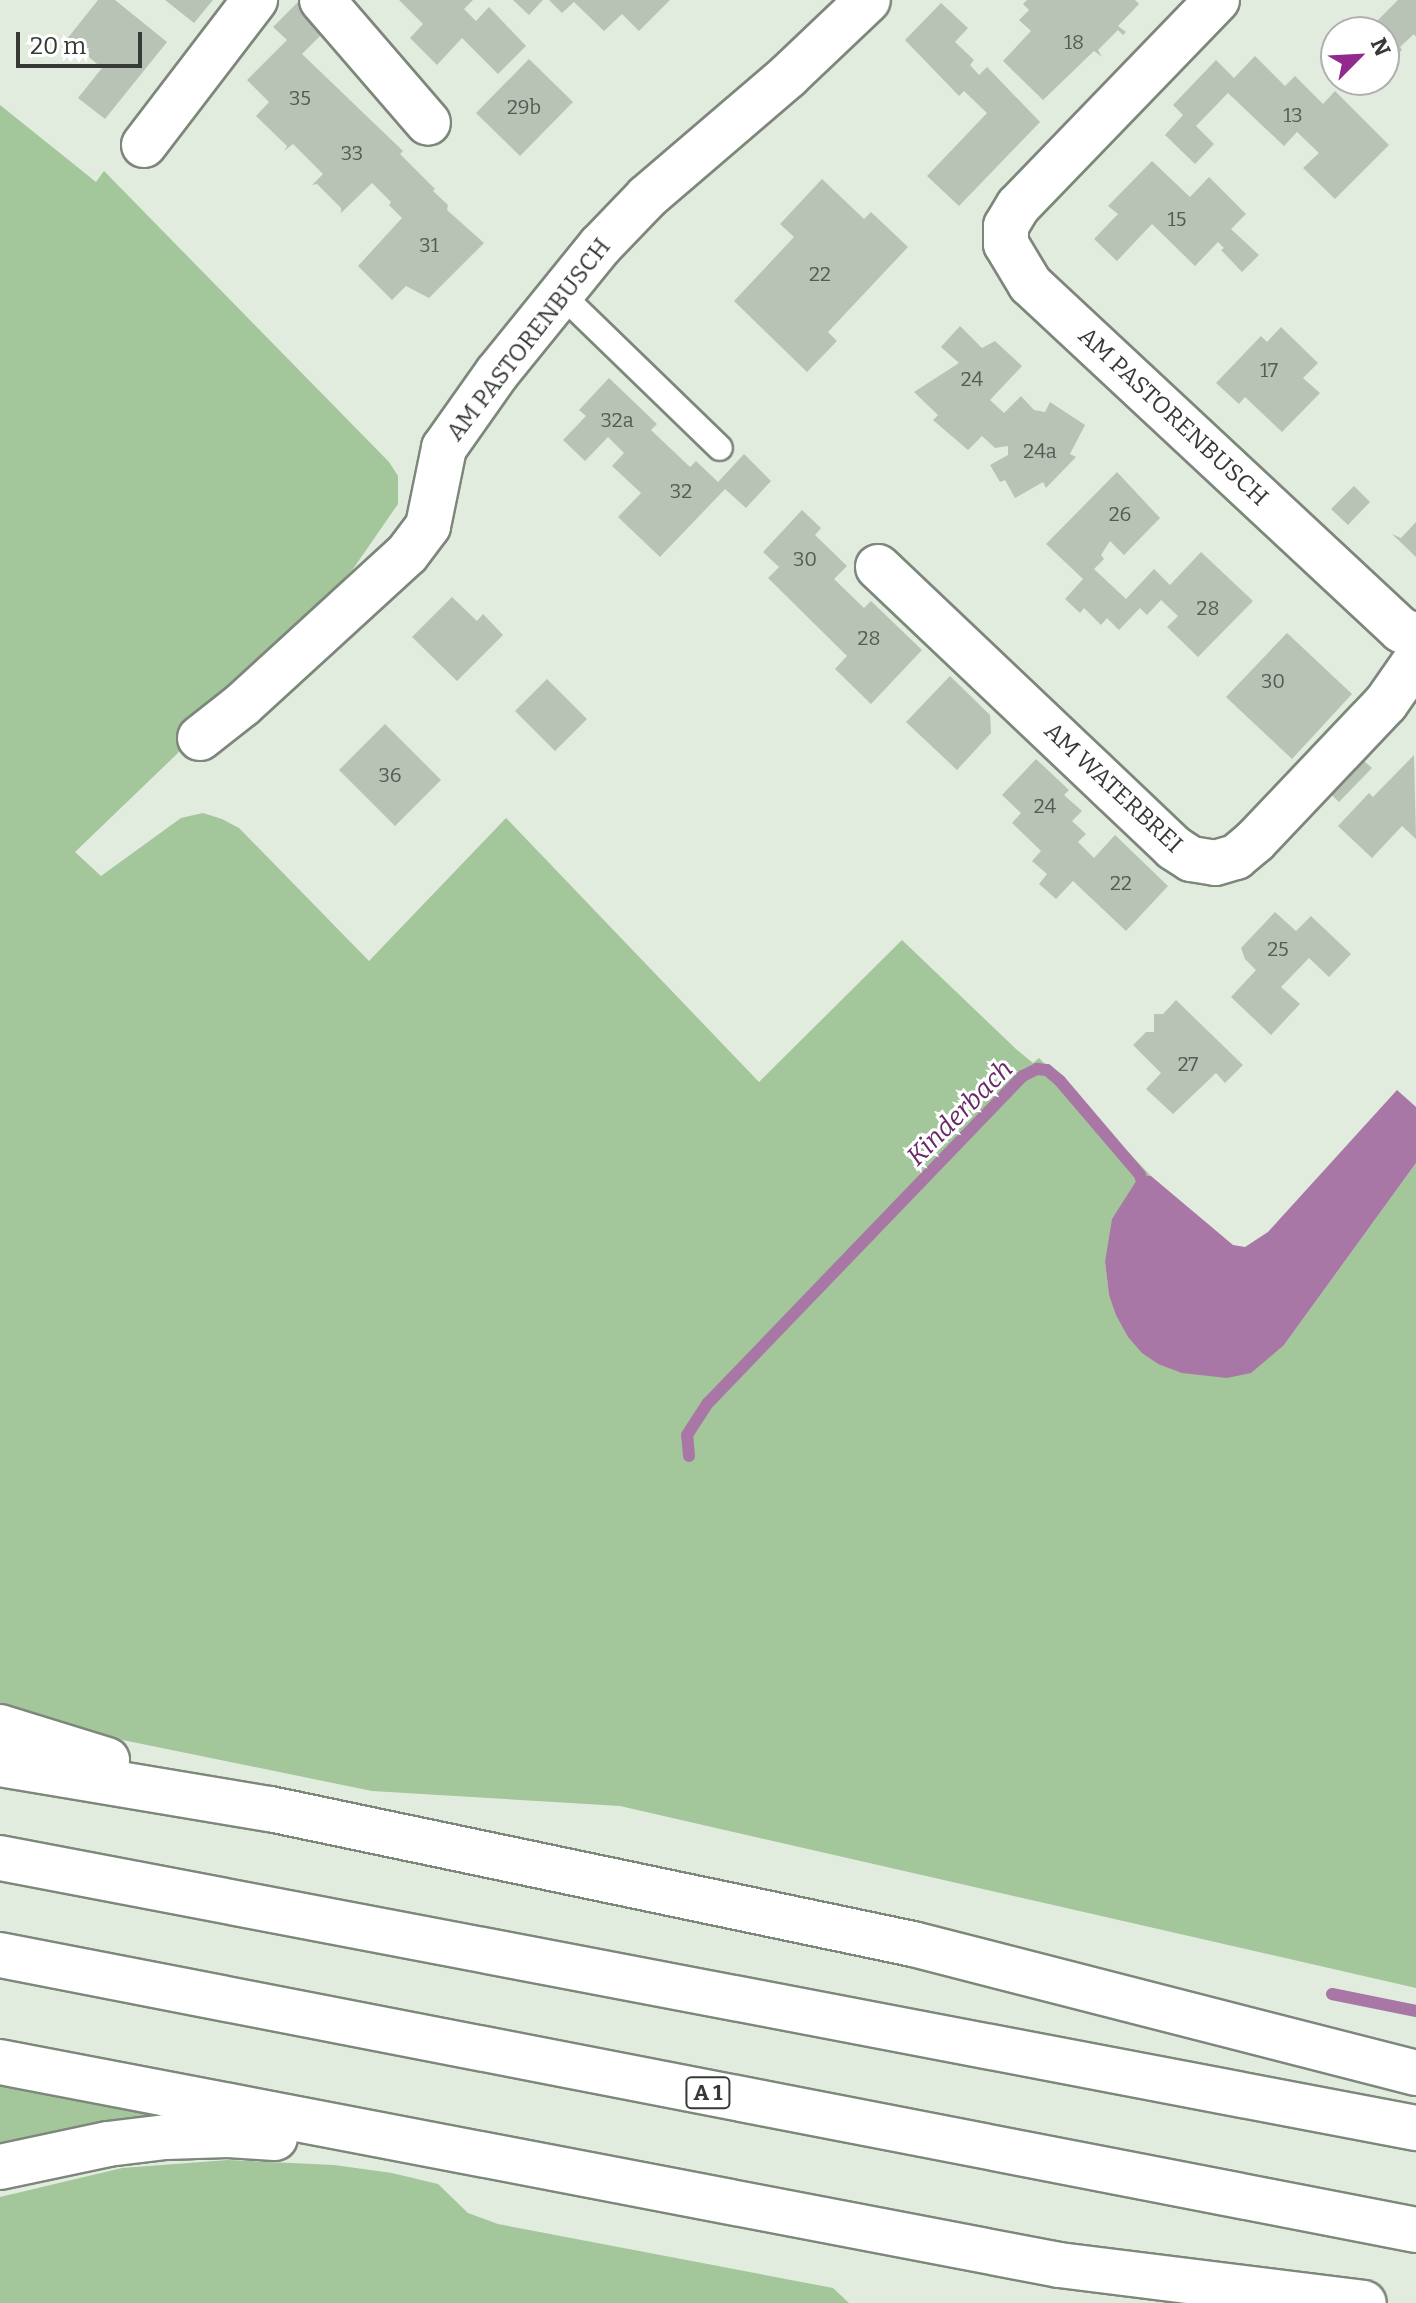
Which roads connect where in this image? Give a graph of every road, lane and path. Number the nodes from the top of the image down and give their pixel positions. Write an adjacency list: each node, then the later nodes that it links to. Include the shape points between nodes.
1 (255, 0): 6 (main road)
2 (322, 0): 5 (main road)
3 (868, 0): 7 (main road, AM PASTORENBUSCH, via 647,197)
4 (1217, 0): 10 (main road, AM PASTORENBUSCH, via 1018,206 1006,226 1006,244 1030,284 1401,630)
5 (428, 123)
6 (144, 145)
7 (561, 294): 8 (lane); 12 (main road, AM PASTORENBUSCH, via 444,448 428,526 407,554)
8 (720, 448)
9 (878, 567): 11 (main road, AM WATERBREI, via 1191,859 1215,863 1236,857 1255,841 1386,703)
10 (1416, 636)
11 (1416, 660)
12 (200, 738)
13 (0, 1727): 15 (main road)
14 (0, 1764): 15 (main road)
15 (270, 1809): 19 (main road, via 913,1944)
16 (0, 1858): 20 (main road)
17 (0, 1955): 23 (main road, A 1)
18 (0, 2062): 22 (main road)
19 (1416, 2073)
20 (1416, 2128)
21 (0, 2167): 22 (main road, via 108,2144 227,2135)
22 (557, 2170): 24 (main road, via 1059,2265)
23 (1416, 2230)
24 (1364, 2303)

